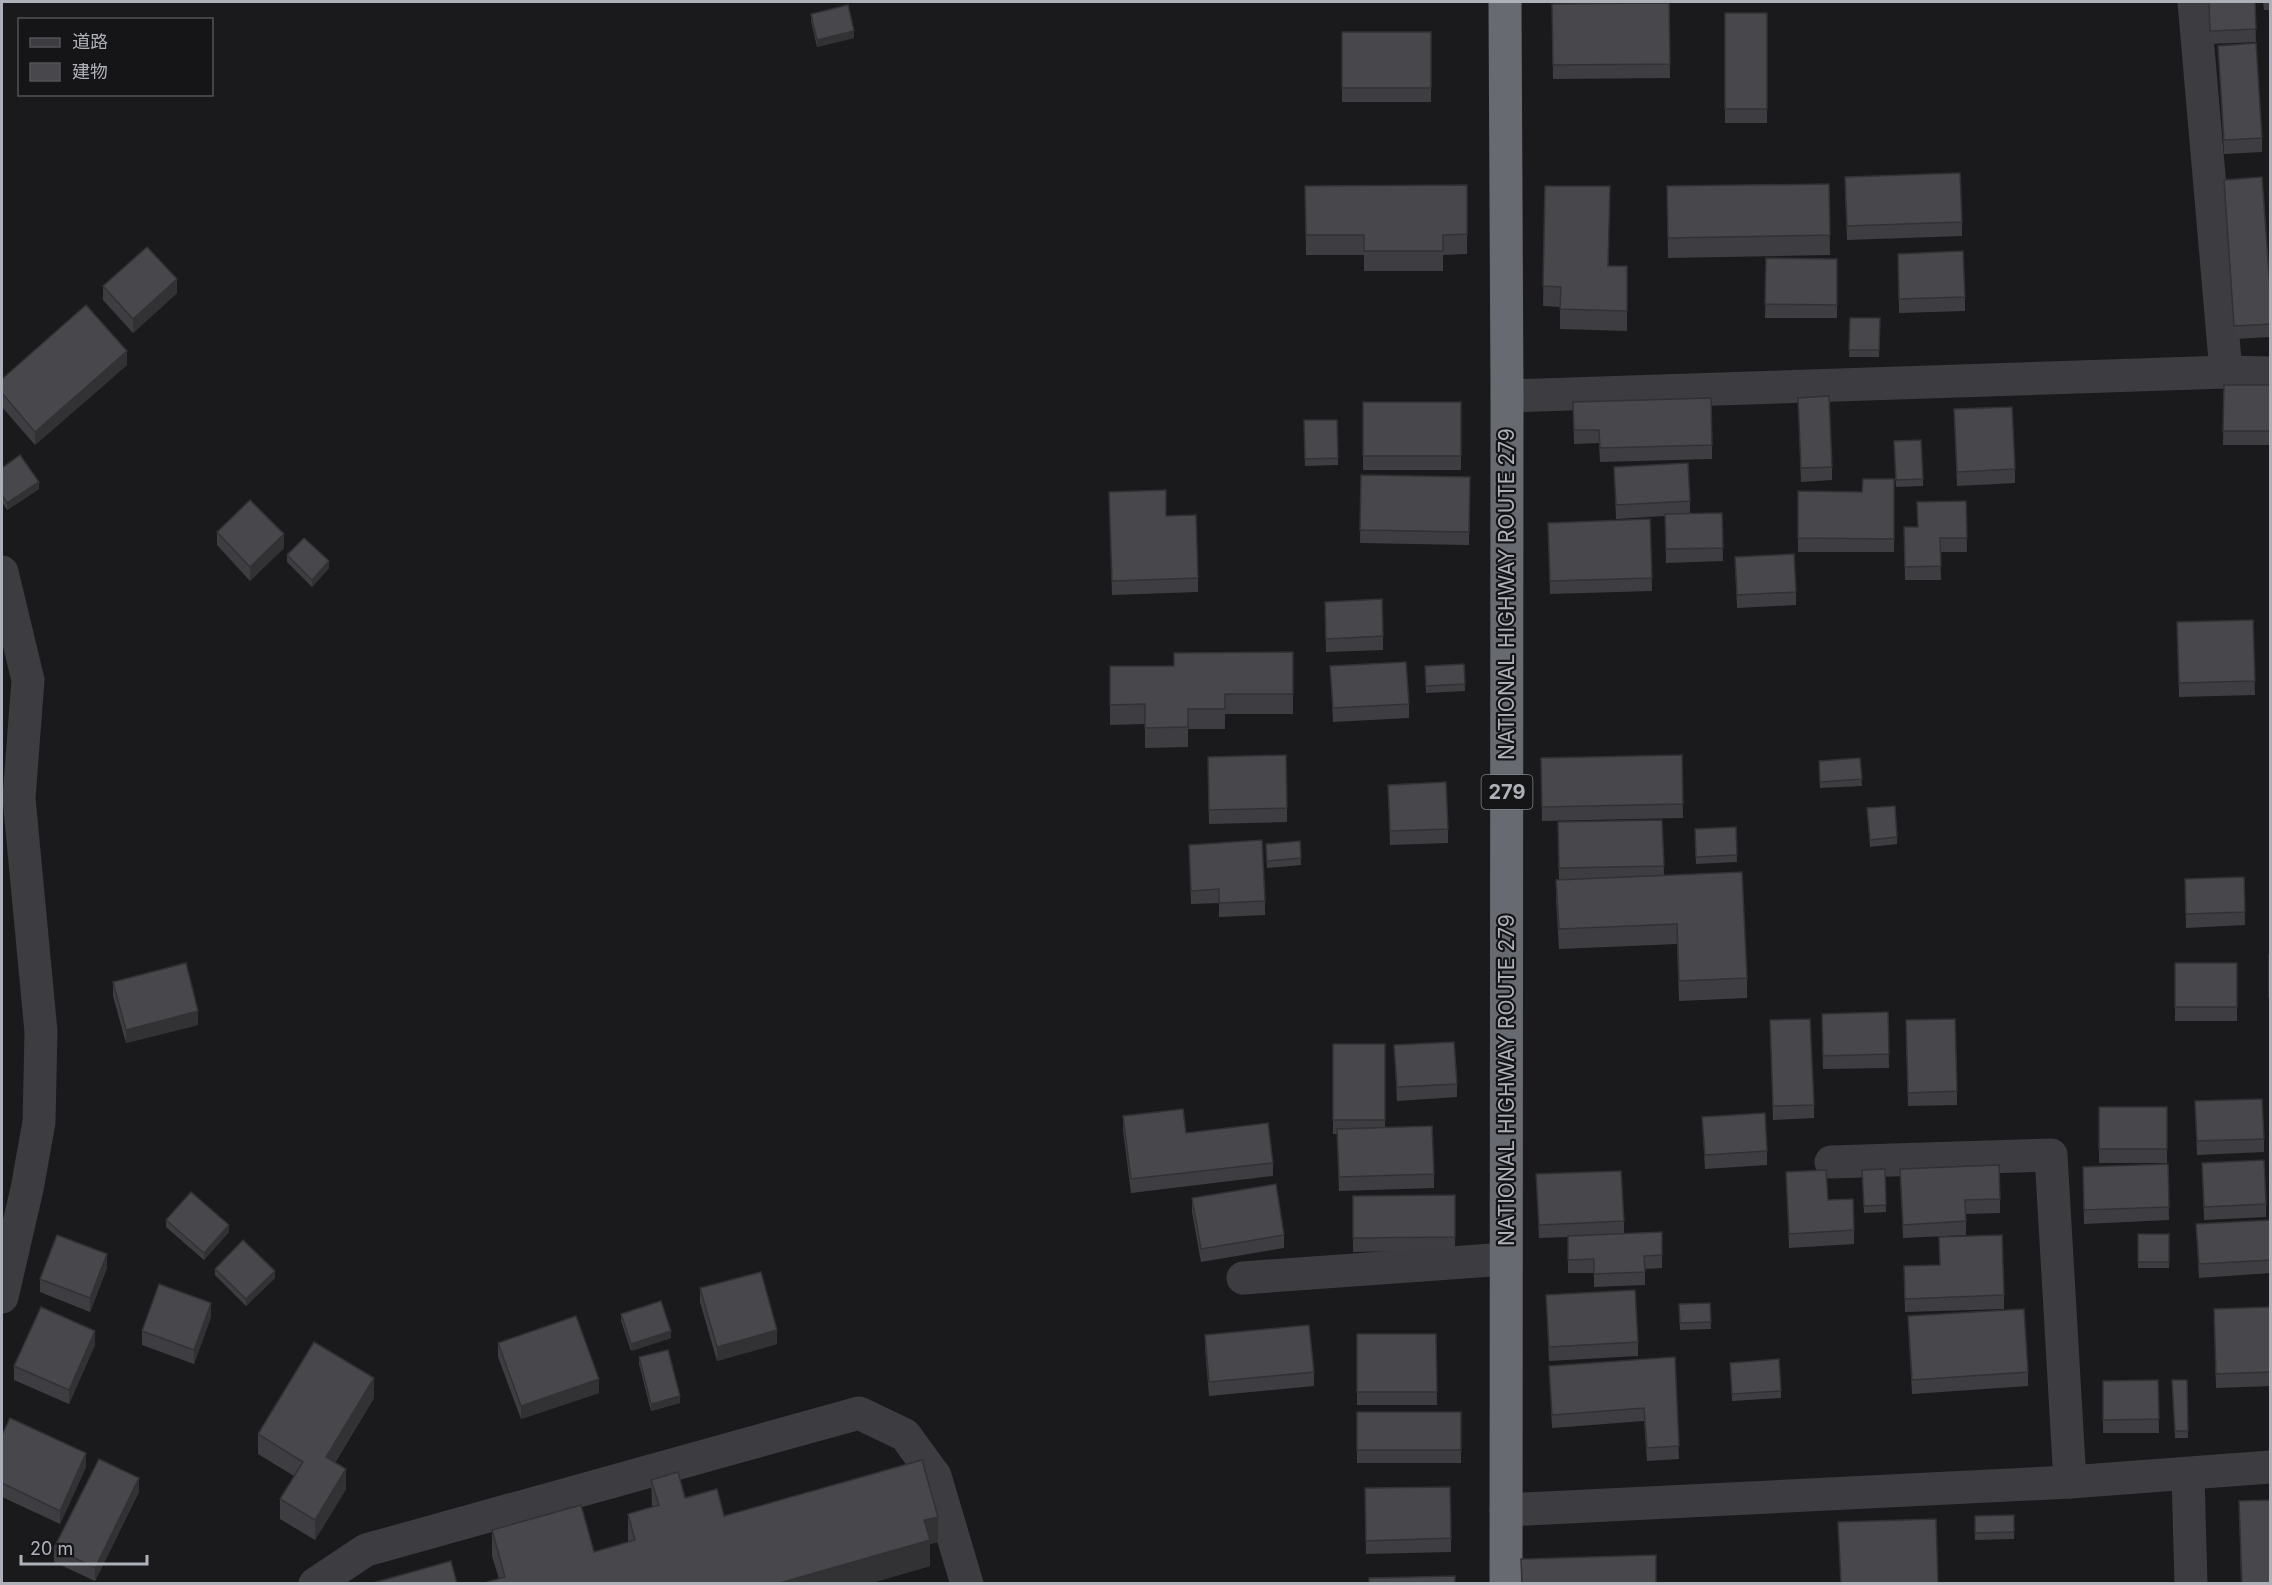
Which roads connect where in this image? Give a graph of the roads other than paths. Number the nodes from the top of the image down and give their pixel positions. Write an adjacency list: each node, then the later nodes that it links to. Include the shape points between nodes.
1 (1505, 2): 5 (highway, NATIONAL HIGHWAY ROUTE 279 / 279)
2 (2194, 2): 3 (street)
3 (2226, 372): 4 (street); 5 (street)
4 (2271, 372)
5 (1508, 396): 8 (highway, NATIONAL HIGHWAY ROUTE 279 / 279)
6 (2, 572): 10 (street, via 28,680 19,798 41,1032 39,1122)
7 (1831, 1162): 13 (street, via 2051,1155)
8 (1506, 1259): 9 (street); 14 (highway, NATIONAL HIGHWAY ROUTE 279 / 279)
9 (1243, 1278)
10 (2, 1297)
11 (2271, 1467): 12 (street)
12 (2188, 1475): 13 (street); 18 (street)
13 (2070, 1482): 14 (street)
14 (1506, 1510): 17 (highway, NATIONAL HIGHWAY ROUTE 279 / 279)
15 (315, 1584): 16 (street, via 366,1550 859,1413 905,1436 935,1476)
16 (967, 1584)
17 (1506, 1584)
18 (2191, 1584)

